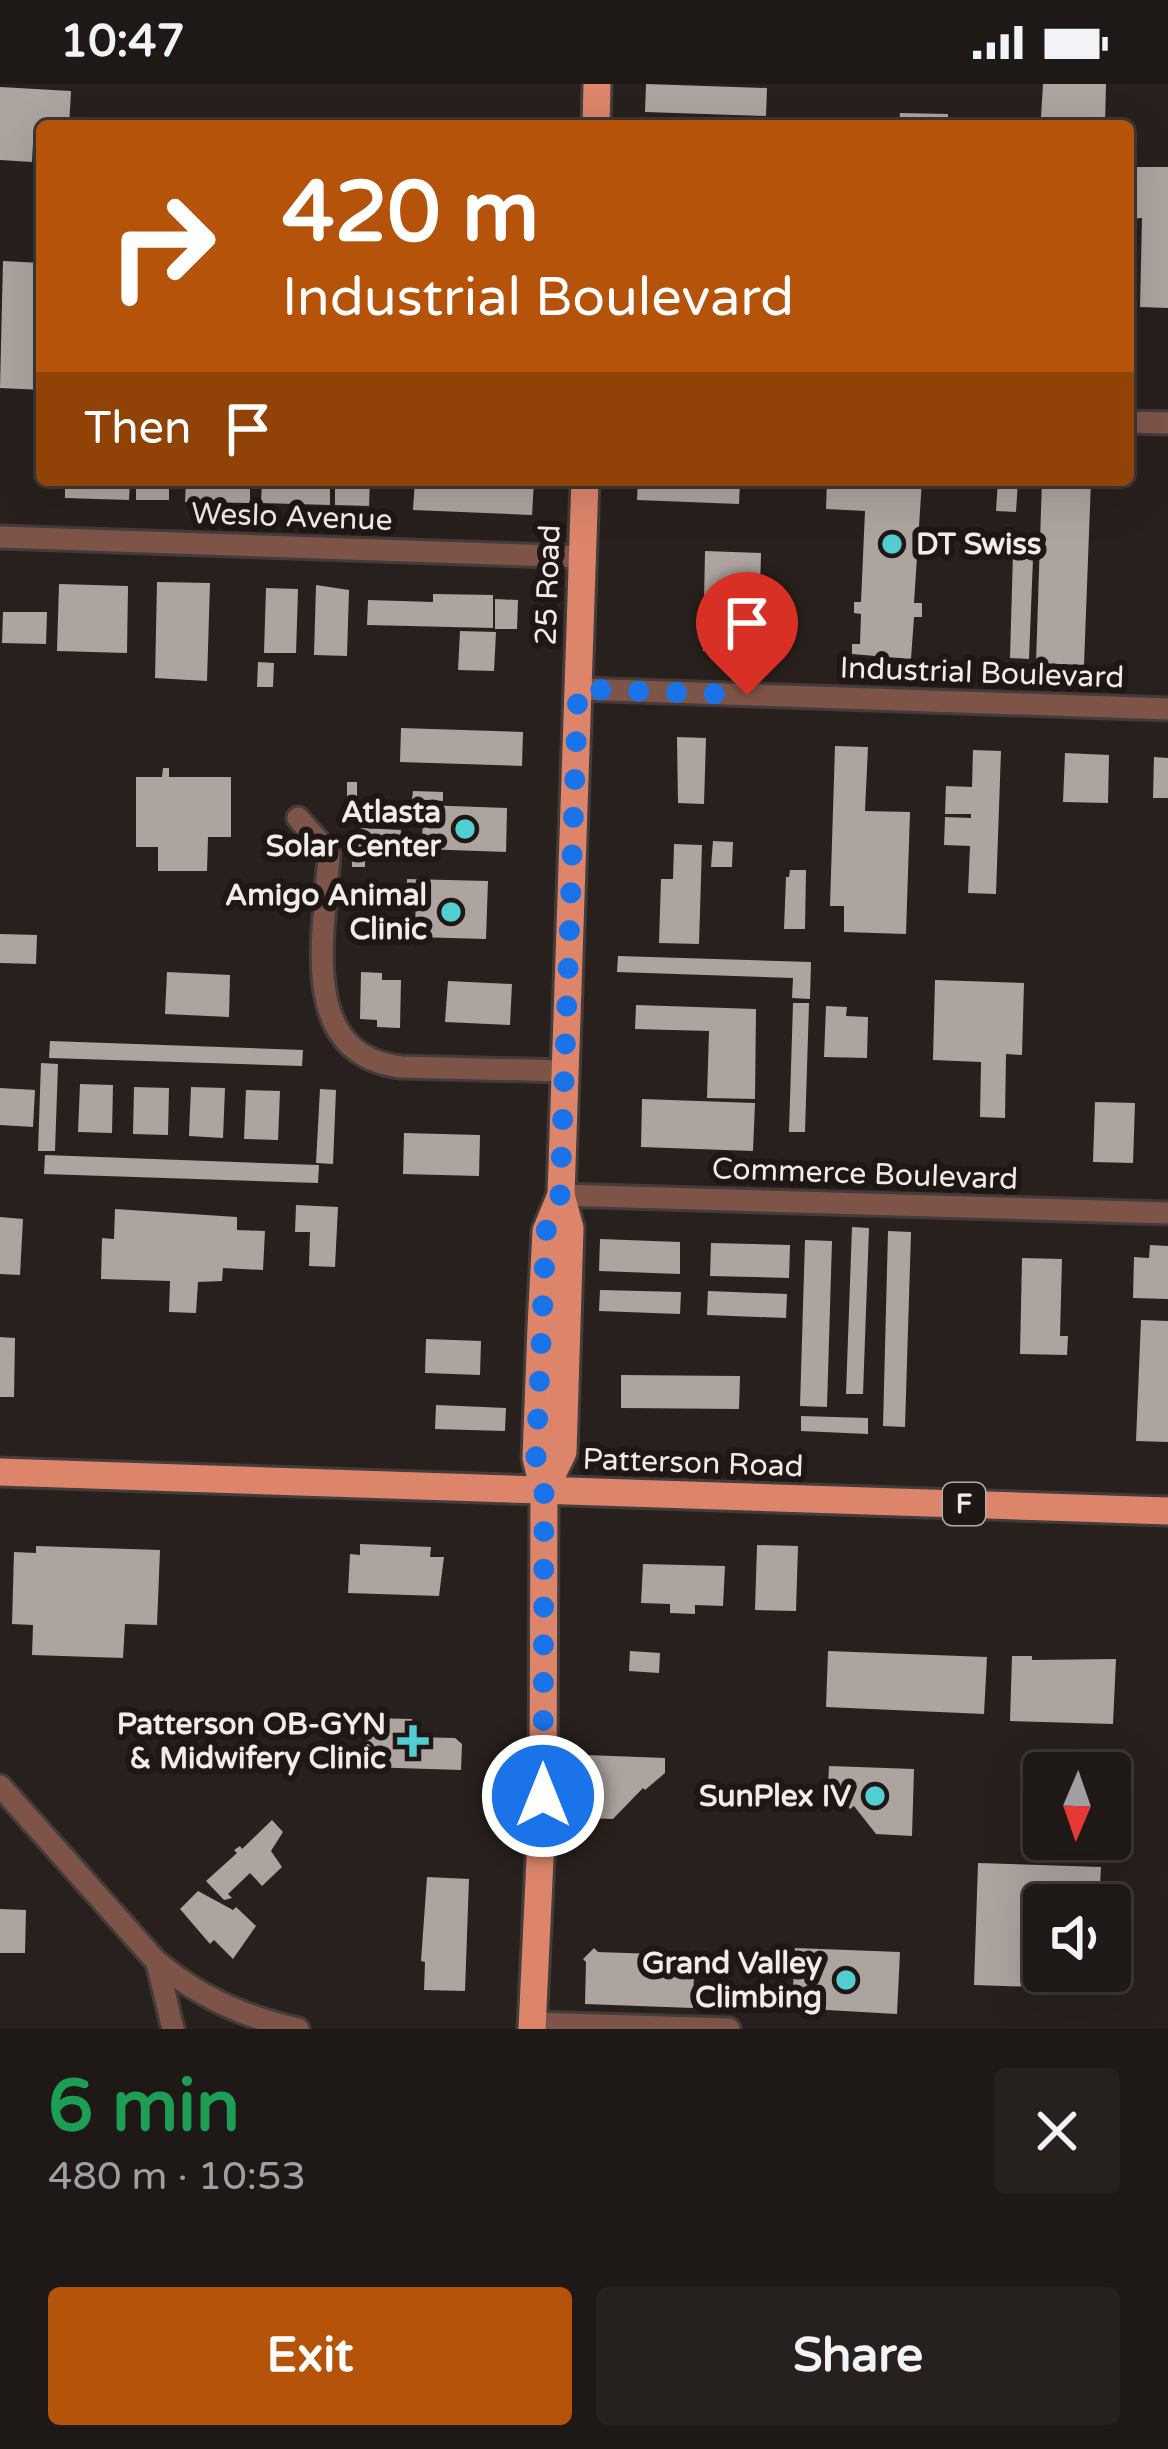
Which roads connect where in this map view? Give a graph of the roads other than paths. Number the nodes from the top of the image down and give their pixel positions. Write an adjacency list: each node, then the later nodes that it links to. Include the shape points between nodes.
1 (597, 84): 2 (main road)
2 (596, 120)
3 (1134, 422): 4 (street)
4 (1168, 423)
5 (584, 486): 7 (main road, 25 Road)
6 (0, 537): 7 (street, Weslo Avenue)
7 (582, 557): 8 (main road, 25 Road)
8 (578, 689): 9 (street, Industrial Boulevard); 11 (main road, 25 Road)
9 (1168, 709)
10 (298, 818): 11 (street, via 329,854 323,990 346,1042 387,1065)
11 (565, 1071): 12 (main road, 25 Road)
12 (560, 1195): 13 (street, Commerce Boulevard); 15 (main road, 25 Road, via 570,1228 563,1452)
13 (1168, 1214)
14 (0, 1472): 15 (main road, Patterson Road / F)
15 (544, 1491): 16 (main road, Patterson Road / F); 21 (main road, 25 Road)
16 (1168, 1510)
17 (0, 1786): 19 (street)
18 (0, 1808): 19 (street)
19 (35, 1826): 20 (street)
20 (156, 1961): 22 (street); 23 (street, via 214,2001)
21 (532, 2026): 24 (street)
22 (173, 2029)
23 (298, 2029)
24 (729, 2029)

